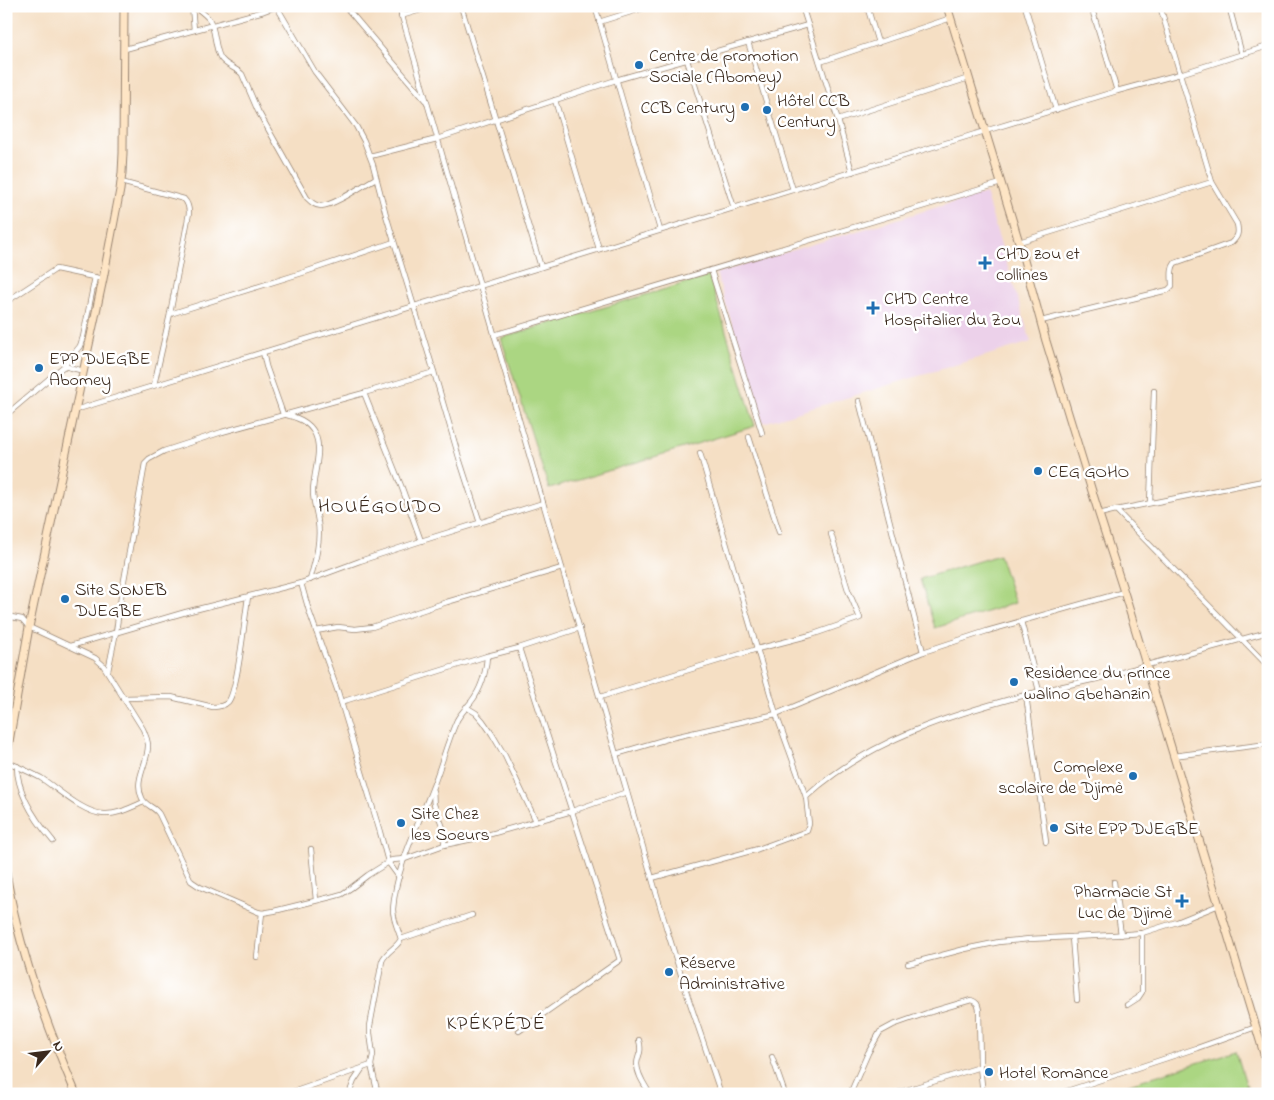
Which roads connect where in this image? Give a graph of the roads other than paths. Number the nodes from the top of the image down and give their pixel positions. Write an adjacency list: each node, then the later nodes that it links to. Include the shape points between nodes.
1 (124, 6): 28 (street)
2 (193, 6): 22 (street); 24 (street)
3 (253, 6): 18 (street)
4 (345, 6): 37 (street)
5 (399, 6): 19 (street)
6 (434, 6): 19 (street)
7 (461, 6): 39 (street)
8 (595, 6): 21 (street)
9 (650, 6): 21 (street)
10 (802, 6): 23 (street)
11 (867, 6): 26 (street)
12 (947, 6): 20 (street)
13 (1025, 6): 38 (street)
14 (1091, 6): 35 (street)
15 (1160, 6): 32 (street)
16 (1229, 6): 29 (street)
17 (277, 7): 18 (street); 43 (street, via 315,72 356,126)
18 (254, 14): 22 (street)
19 (401, 16): 37 (street)
20 (951, 18): 26 (street); 33 (street)
21 (599, 22): 34 (street)
22 (212, 25): 24 (street); 45 (street, via 221,59 242,74 258,111 307,198 321,206 332,203)
23 (808, 25): 25 (street); 31 (street)
24 (194, 30): 28 (street)
25 (748, 42): 30 (street); 49 (street)
26 (878, 43): 31 (street)
27 (1268, 46): 29 (street)
28 (125, 49): 46 (street)
29 (1242, 55): 32 (street)
30 (687, 60): 34 (street); 50 (street)
31 (820, 62): 40 (street)
32 (1180, 74): 35 (street); 47 (street)
33 (969, 78): 40 (street); 41 (street)
34 (616, 80): 36 (street); 51 (street)
35 (1117, 91): 38 (street)
36 (555, 100): 39 (street); 54 (street)
37 (426, 102): 42 (street)
38 (1056, 110): 41 (street)
39 (497, 120): 42 (street); 55 (street)
40 (838, 120): 44 (street)
41 (985, 131): 44 (street); 48 (street)
42 (437, 139): 43 (street); 59 (street)
43 (370, 156): 45 (street)
44 (852, 172): 49 (street)
45 (376, 178): 52 (street)
46 (121, 182): 58 (street); 62 (street, via 184,199 188,203 189,213)
47 (1212, 182): 53 (street); 63 (street, via 1239,231 1236,239 1176,263 1172,270 1172,286 1168,290)
48 (1001, 183): 53 (street); 56 (street)
49 (793, 190): 50 (street)
50 (734, 208): 51 (street)
51 (660, 230): 54 (street)
52 (394, 242): 61 (street); 62 (street)
53 (1019, 242): 63 (street)
54 (599, 249): 55 (street)
55 (540, 267): 59 (street)
56 (711, 270): 64 (street); 76 (street)
57 (95, 277): 58 (street); 60 (street, via 56,269); 66 (street, via 80,346)
58 (104, 279): 67 (street)
59 (480, 285): 61 (street); 64 (street)
60 (6, 302)
61 (414, 305): 65 (street); 68 (street)
62 (170, 314): 69 (street)
63 (1041, 321): 83 (street)
64 (494, 335): 80 (street)
65 (263, 352): 69 (street); 74 (street)
66 (64, 366): 67 (street); 75 (street)
67 (84, 371): 73 (street)
68 (434, 372): 71 (street); 84 (street)
69 (154, 385): 73 (street)
70 (1154, 391): 81 (street)
71 (364, 393): 74 (street); 87 (street)
72 (859, 401): 104 (street)
73 (75, 410): 95 (street)
74 (283, 414): 89 (street, via 308,424 317,440 313,492 319,535); 98 (street, via 164,451 145,463)
75 (6, 415)
76 (762, 433)
77 (749, 437): 85 (street)
78 (700, 452): 103 (street)
79 (1268, 480): 81 (street)
80 (543, 503): 84 (street); 88 (street)
81 (1150, 503): 82 (street)
82 (1116, 510): 83 (street); 100 (street)
83 (1099, 514): 91 (street)
84 (480, 523): 87 (street)
85 (779, 532)
86 (831, 534): 103 (street, via 860,618)
87 (421, 541): 89 (street)
88 (562, 568): 96 (street); 97 (street, via 372,627)
89 (310, 580): 90 (street)
90 (301, 583): 92 (street); 97 (street)
91 (1124, 592): 94 (street); 106 (street)
92 (248, 596): 98 (street); 112 (street, via 239,661 227,703 214,707 171,697)
93 (6, 616): 95 (street, via 22,619)
94 (1022, 621): 104 (street); 109 (street)
95 (29, 627): 101 (street); 119 (street)
96 (580, 628): 102 (street); 111 (street)
97 (316, 631): 113 (street)
98 (116, 632): 101 (street); 108 (street)
99 (1268, 632): 100 (street)
100 (1242, 639): 106 (street); 107 (street)
101 (70, 646): 108 (street, via 95,658)
102 (519, 648): 105 (street); 125 (street)
103 (758, 649): 111 (street); 115 (street)
104 (922, 652): 115 (street)
105 (487, 656): 113 (street); 114 (street, via 482,685)
106 (1146, 665): 109 (street); 118 (street)
107 (1268, 666)
108 (108, 672): 112 (street)
109 (1040, 691): 110 (street)
110 (1026, 695): 123 (street, via 925,726 885,744 852,761); 128 (street)
111 (600, 697): 117 (street)
112 (123, 698): 124 (street, via 147,738 146,761 138,784)
113 (341, 702): 132 (street)
114 (466, 707): 121 (street, via 456,723); 126 (street, via 484,721 492,734)
115 (776, 714): 117 (street); 123 (street)
116 (1268, 744): 118 (street)
117 (616, 754): 122 (street)
118 (1174, 756): 138 (street)
119 (6, 760): 120 (street)
120 (17, 766): 124 (street, via 93,812 112,814); 127 (street, via 18,780 29,806)
121 (433, 788): 129 (street, via 434,803 446,838); 131 (street)
122 (627, 792): 125 (street); 135 (street)
123 (806, 797): 135 (street, via 807,831 758,849)
124 (144, 802): 139 (street, via 156,809 193,883)
125 (572, 811): 126 (street); 150 (street, via 620,960)
126 (536, 821): 129 (street)
127 (53, 841)
128 (1046, 842)
129 (444, 845): 131 (street)
130 (311, 849): 137 (street)
131 (405, 858): 132 (street); 134 (street)
132 (388, 862): 134 (street); 137 (street, via 342,894)
133 (6, 872): 158 (street, via 28,964)
134 (399, 877): 144 (street, via 393,911)
135 (652, 878): 162 (street)
136 (1114, 882): 142 (street)
137 (316, 900): 139 (street)
138 (1219, 906): 141 (street); 149 (street)
139 (262, 913): 145 (street)
140 (472, 915): 144 (street)
141 (1142, 933): 142 (street); 148 (street, via 1142,992)
142 (1122, 935): 143 (street)
143 (1072, 937): 146 (street, via 999,942); 147 (street)
144 (401, 939): 153 (street, via 382,961 370,1026 373,1055)
145 (256, 957)
146 (908, 964)
147 (1077, 1000)
148 (1127, 1005)
149 (1256, 1027): 155 (street); 167 (street)
150 (519, 1031)
151 (640, 1040): 161 (street, via 637,1068)
152 (772, 1057): 163 (street)
153 (370, 1065): 156 (street); 160 (street)
154 (980, 1067): 164 (street, via 979,1010 971,1000 880,1032); 165 (street); 166 (street)
155 (1268, 1067)
156 (363, 1068): 157 (street); 159 (street)
157 (293, 1092)
158 (76, 1094)
159 (349, 1094)
160 (378, 1094)
161 (650, 1094)
162 (721, 1094)
163 (785, 1094)
164 (850, 1094)
165 (894, 1094)
166 (983, 1094)
167 (1058, 1094)

